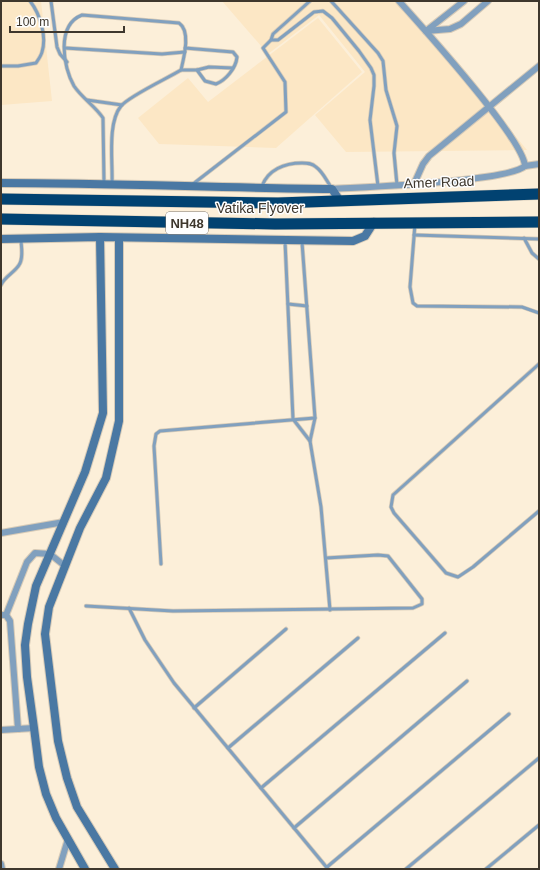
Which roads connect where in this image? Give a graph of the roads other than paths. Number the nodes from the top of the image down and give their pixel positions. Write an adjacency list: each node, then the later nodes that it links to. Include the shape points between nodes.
1 (30, 1): 14 (lane, via 43,30 42,52 36,63)
2 (51, 1): 13 (lane, via 57,47)
3 (310, 1): 9 (lane, via 273,34)
4 (331, 1): 27 (lane, via 383,61 386,90 397,126 394,153)
5 (399, 1): 8 (street)
6 (464, 1): 8 (street)
7 (488, 1): 8 (street, via 461,24 450,29)
8 (426, 31): 21 (street)
9 (271, 40): 28 (lane, via 278,40 314,12 323,11 332,18 371,68 375,82 370,120); 29 (lane, via 263,48 284,82 286,112)
10 (65, 48): 11 (lane, via 68,26 82,15 179,22 185,31); 12 (lane, via 162,54); 13 (lane)
11 (185, 48): 12 (lane); 16 (lane, via 233,52 237,57)
12 (185, 52): 17 (lane)
13 (66, 62): 19 (lane, via 73,83)
14 (1, 66)
15 (539, 66): 21 (street)
16 (233, 68): 18 (lane); 18 (lane, via 220,82 213,84 205,81)
17 (181, 70): 18 (lane); 20 (lane)
18 (197, 70)
19 (87, 100): 20 (lane); 25 (lane, via 103,118)
20 (122, 105): 25 (lane, via 113,126)
21 (489, 108): 23 (street, via 521,152); 26 (street, via 429,156)
22 (539, 164): 23 (street)
23 (524, 166): 26 (street, via 520,170 508,173)
24 (1, 183): 25 (street)
25 (108, 183): 29 (street)
26 (414, 184): 27 (street)
27 (397, 185): 28 (street)
28 (378, 186): 31 (street)
29 (189, 187): 30 (street)
30 (261, 188): 31 (street); 31 (lane, via 267,176 275,169 293,163 309,163 316,166)
31 (332, 189): 34 (street)
32 (539, 194): 34 (highway, Amer Road / NH48)
33 (1, 198): 34 (highway, Vatika Flyover / NH48, via 278,203)
34 (340, 201)
35 (1, 219): 36 (highway, Vatika Flyover / NH48, via 275,224)
36 (374, 222): 37 (highway, NH48); 47 (street, via 370,231 360,240)
37 (415, 222): 38 (highway, NH48); 39 (lane)
38 (539, 222)
39 (414, 235): 42 (lane); 52 (lane, via 410,287 413,303 417,306 522,307)
40 (100, 237): 41 (street); 44 (street); 58 (street, via 103,414 85,472)
41 (119, 238): 46 (street); 63 (street, via 119,421 106,478 80,528)
42 (524, 238): 45 (lane); 48 (lane, via 532,253)
43 (1, 239): 44 (street)
44 (21, 239): 49 (lane, via 19,266)
45 (539, 239)
46 (285, 240): 47 (street); 50 (lane)
47 (302, 240): 51 (lane)
48 (539, 259)
49 (1, 284)
50 (288, 304): 51 (lane); 55 (lane)
51 (307, 306): 54 (lane)
52 (539, 314)
53 (539, 364): 57 (lane, via 393,495 391,500 394,513 446,572 458,576 473,567)
54 (315, 418): 55 (lane); 56 (lane)
55 (293, 419): 56 (lane); 62 (lane, via 160,431 156,434 154,446)
56 (310, 441): 61 (lane)
57 (539, 512)
58 (64, 522): 59 (street); 60 (street)
59 (1, 533)
60 (50, 554): 63 (street); 67 (street, via 35,553 27,562); 74 (street, via 36,586 25,645)
61 (326, 558): 66 (lane); 66 (lane, via 388,556 422,599 422,604 413,608)
62 (161, 564)
63 (65, 566): 88 (street, via 49,607 44,634 58,741 77,807)
64 (86, 606): 65 (lane)
65 (129, 608): 66 (lane, via 173,611); 72 (lane, via 164,670)
66 (330, 610)
67 (4, 615): 75 (street, via 10,621)
68 (286, 629): 72 (lane)
69 (444, 633): 79 (lane)
70 (358, 638): 77 (lane)
71 (466, 681): 81 (lane)
72 (194, 708): 77 (lane)
73 (509, 714): 84 (lane)
74 (34, 728): 75 (street); 82 (street, via 39,767 46,794)
75 (18, 729): 76 (street)
76 (1, 730)
77 (228, 748): 79 (lane)
78 (539, 758): 89 (lane)
79 (261, 788): 81 (lane)
80 (539, 825): 90 (lane)
81 (294, 828): 84 (lane)
82 (68, 839): 86 (street); 87 (street)
83 (1, 864): 85 (street)
84 (328, 868)
85 (2, 869)
86 (59, 869)
87 (85, 869)
88 (115, 869)
89 (406, 869)
90 (486, 869)

